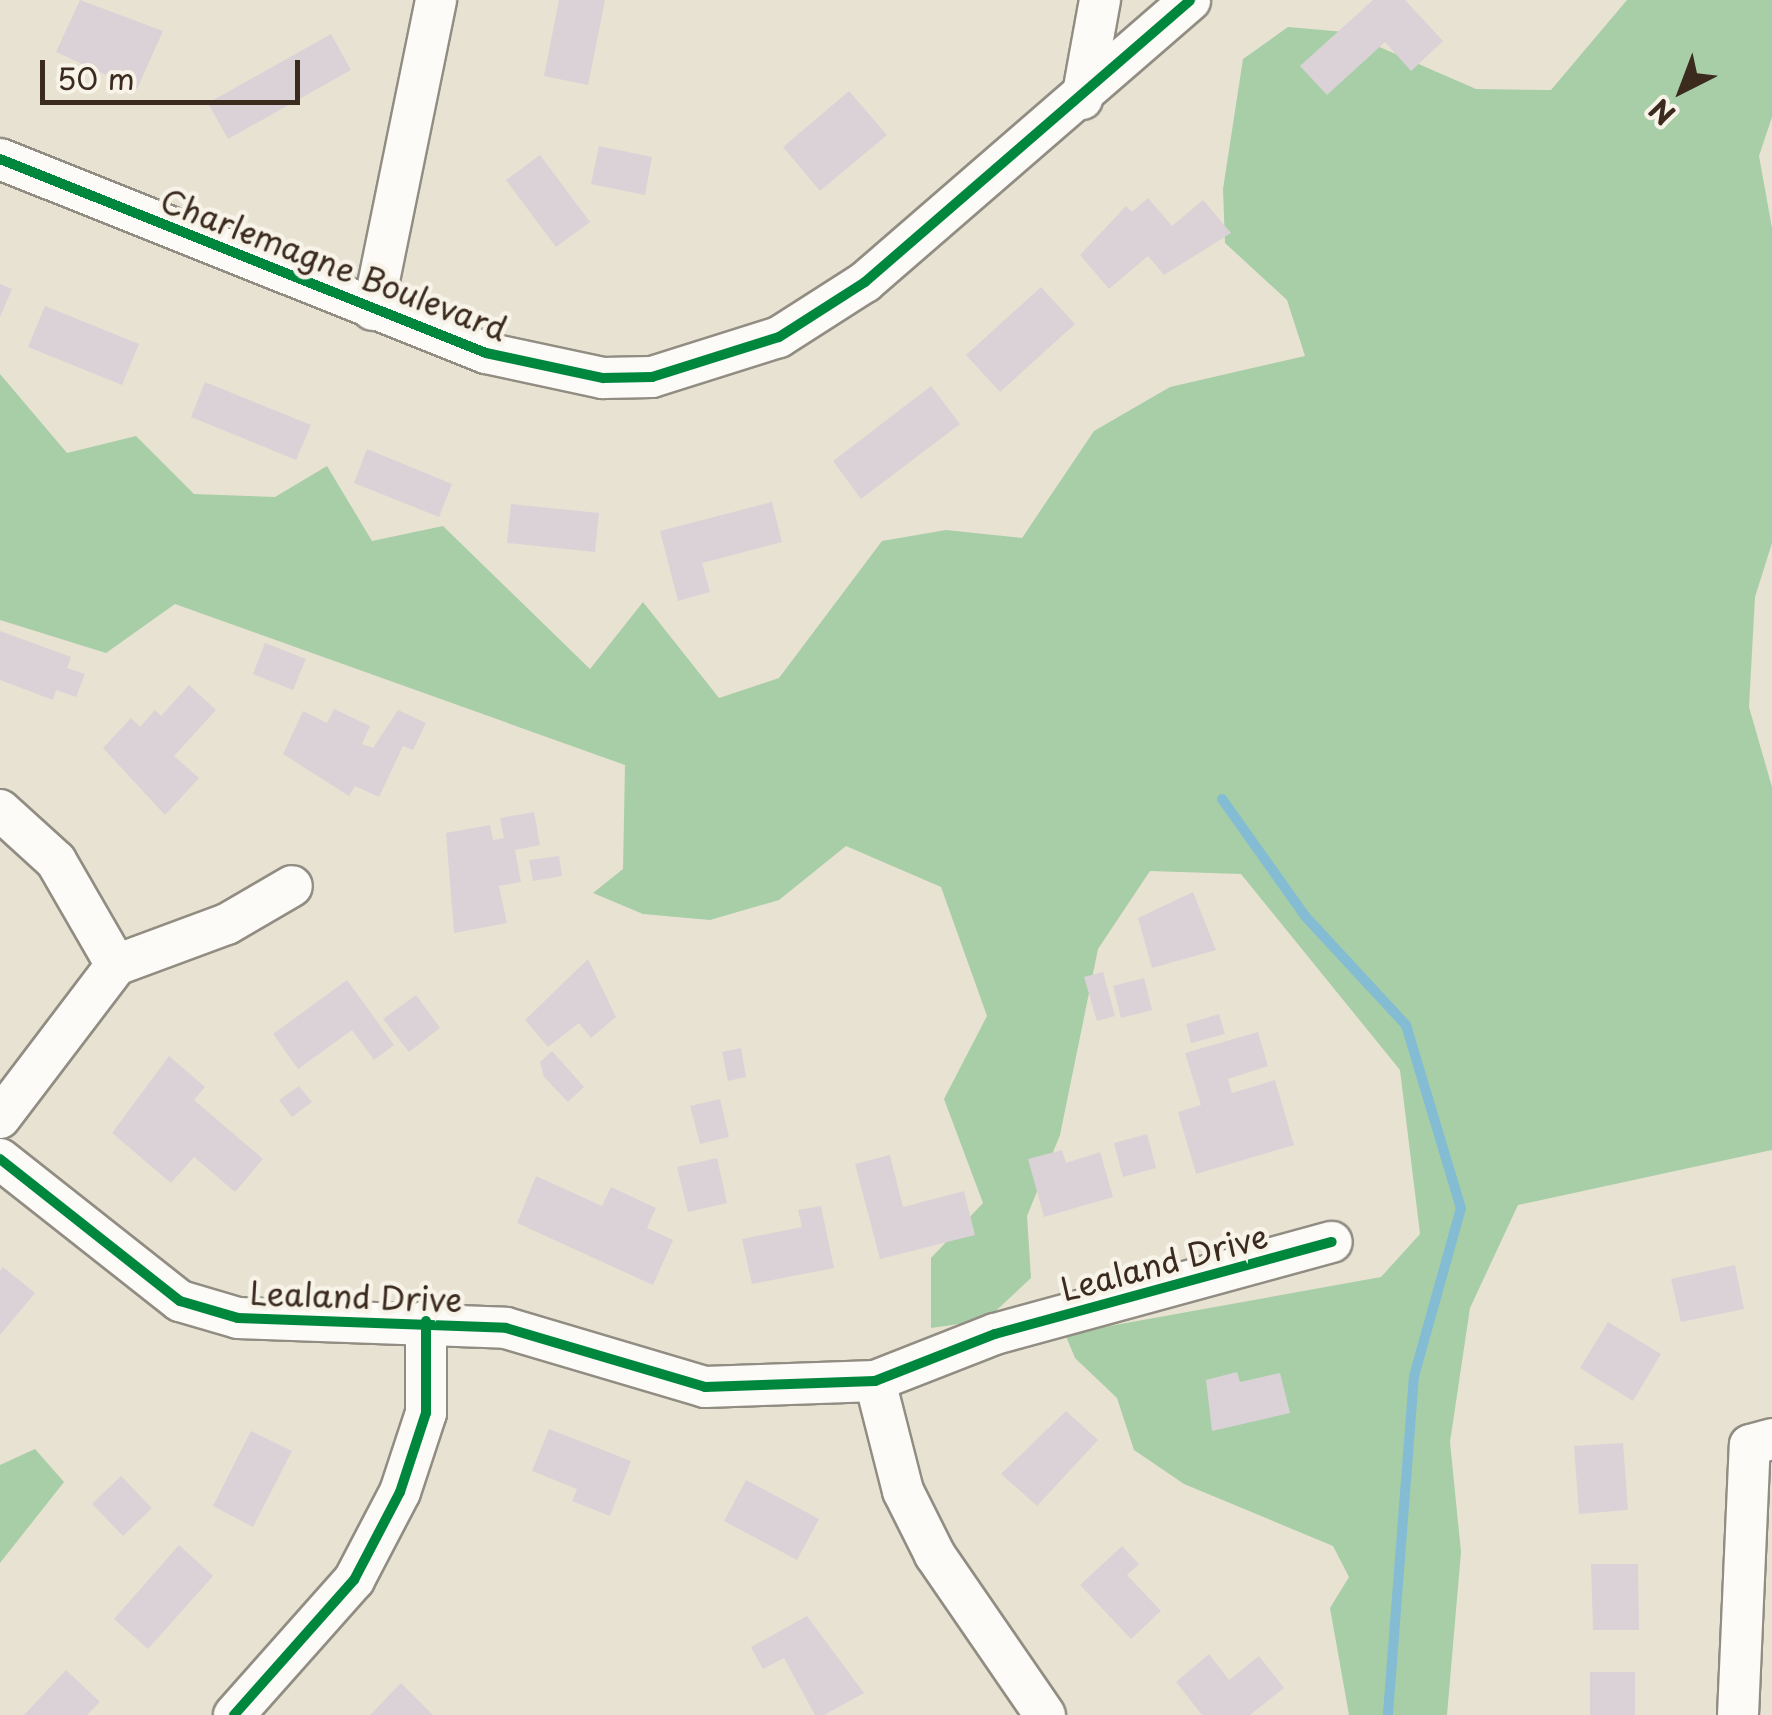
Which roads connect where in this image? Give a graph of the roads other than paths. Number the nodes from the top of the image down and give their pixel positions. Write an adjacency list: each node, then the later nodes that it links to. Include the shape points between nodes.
1 (436, 0): 6 (street)
2 (1100, 0): 4 (street)
3 (1190, 0): 4 (street, Charlemagne Boulevard)
4 (1082, 99): 6 (street, Charlemagne Boulevard, via 865,282 779,337 698,369 603,378 548,370)
5 (0, 159): 6 (street, Charlemagne Boulevard)
6 (373, 310)
7 (0, 810): 9 (street, via 56,861)
8 (292, 886): 9 (street, via 228,924)
9 (116, 965): 10 (street)
10 (0, 1118)
11 (0, 1159): 13 (street, Lealand Drive, via 180,1301 238,1318)
12 (1332, 1242): 14 (street, Lealand Drive, via 995,1334)
13 (426, 1321): 14 (street, Lealand Drive, via 506,1328 705,1387); 16 (street, via 426,1413 400,1492 354,1580)
14 (876, 1382): 17 (street, via 903,1491 951,1587)
15 (1772, 1439): 18 (street, via 1750,1445)
16 (234, 1715)
17 (1045, 1715)
18 (1738, 1715)

